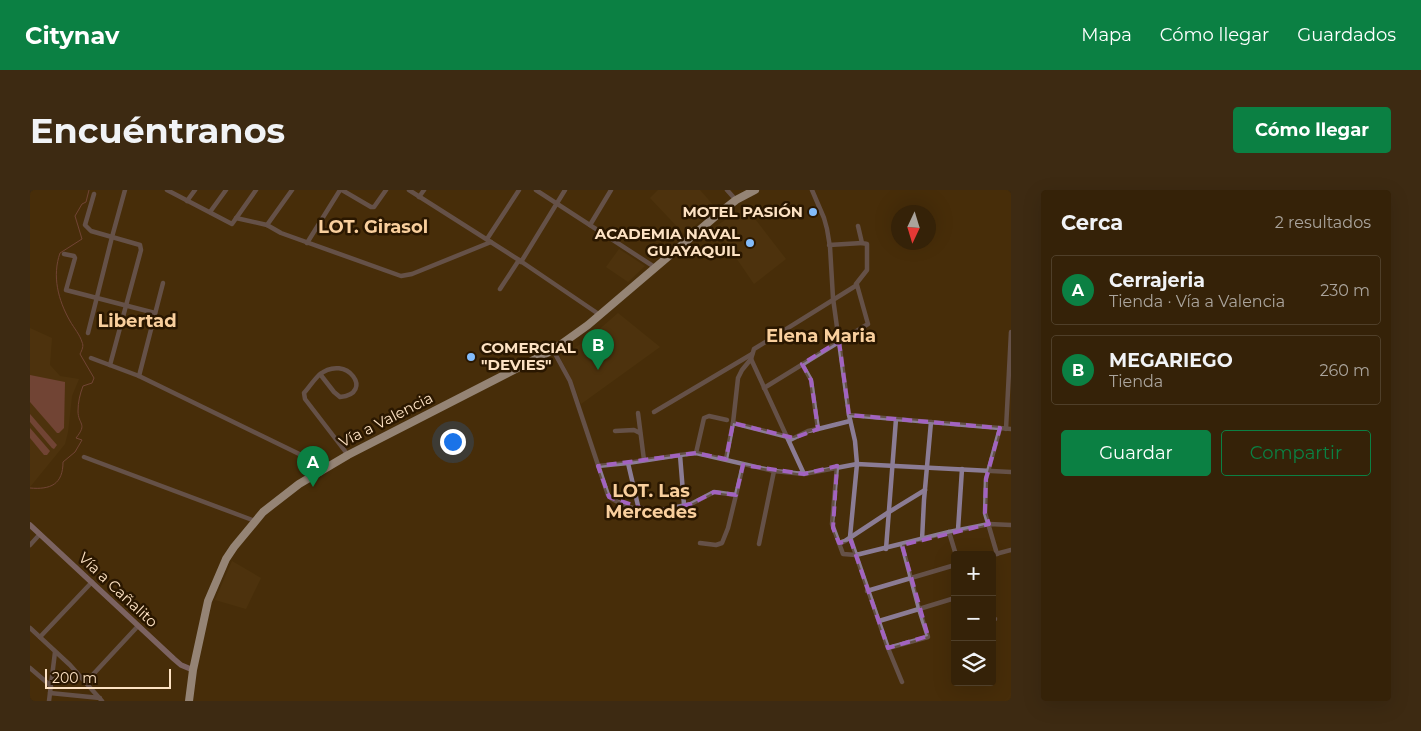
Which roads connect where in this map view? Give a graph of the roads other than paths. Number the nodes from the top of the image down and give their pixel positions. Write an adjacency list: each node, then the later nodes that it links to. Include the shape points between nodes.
1 (125, 190): 28 (street)
2 (167, 190): 21 (street)
3 (195, 190): 21 (street)
4 (226, 190): 23 (street)
5 (256, 190): 24 (street)
6 (292, 190): 25 (street)
7 (341, 190): 8 (street, via 371,208); 30 (street)
8 (386, 190)
9 (410, 190): 19 (street)
10 (424, 190): 19 (street)
11 (518, 190): 29 (street)
12 (536, 190): 22 (street)
13 (564, 190): 22 (street)
14 (611, 190): 26 (street)
15 (727, 190): 20 (street)
16 (755, 190): 20 (highway, Vía a Valencia)
17 (812, 190): 32 (street, via 824,218)
18 (94, 194): 28 (street, via 85,225 91,231)
19 (419, 197): 29 (street)
20 (736, 200): 35 (highway, Vía a Valencia)
21 (187, 201): 23 (street)
22 (557, 203): 26 (street); 34 (street)
23 (210, 212): 24 (street, via 232,224)
24 (236, 218): 25 (street)
25 (267, 225): 30 (street)
26 (590, 225): 35 (street)
27 (858, 226): 31 (street)
28 (112, 237): 40 (street); 41 (street, via 141,248)
29 (489, 240): 30 (street, via 401,276); 34 (street)
30 (307, 243)
31 (862, 243): 32 (street); 37 (street, via 867,244 867,270)
32 (830, 245): 39 (street)
33 (64, 254): 40 (street, via 75,258 66,290)
34 (520, 261): 38 (street); 43 (street)
35 (656, 268): 43 (highway, Vía a Valencia)
36 (163, 283): 42 (street)
37 (856, 284): 39 (street); 46 (street, via 868,323)
38 (500, 289)
39 (833, 298): 46 (street); 48 (street, via 754,349)
40 (95, 299): 41 (street); 45 (street)
41 (126, 306): 42 (street); 52 (street)
42 (155, 313): 54 (street)
43 (600, 315): 47 (highway, Vía a Valencia)
44 (1011, 332): 55 (street)
45 (88, 333)
46 (840, 341): 51 (street); 60 (street)
47 (553, 350): 73 (highway, Vía a Valencia); 81 (street, via 570,381)
48 (752, 357): 50 (street); 56 (street); 57 (street)
49 (91, 358): 52 (street)
50 (741, 360): 56 (street); 58 (street)
51 (802, 364): 57 (street); 67 (street, via 811,380)
52 (110, 365): 54 (street)
53 (320, 374): 53 (street, via 337,368 346,369 357,388 347,396 337,396); 73 (street, via 304,396)
54 (139, 376): 84 (street)
55 (1010, 377): 68 (street)
56 (738, 378): 65 (street)
57 (764, 388): 71 (street)
58 (654, 412)
59 (638, 413): 70 (street)
60 (849, 415): 61 (street); 63 (street)
61 (896, 419): 64 (street); 83 (street)
62 (727, 420): 72 (street, via 704,418)
63 (850, 421): 67 (street); 79 (street)
64 (931, 422): 66 (street); 85 (street)
65 (732, 423): 71 (street); 76 (street)
66 (1000, 428): 68 (street); 87 (street)
67 (818, 429): 71 (street)
68 (1008, 429)
69 (615, 431): 70 (street)
70 (640, 432): 77 (street)
71 (789, 439): 90 (street)
72 (696, 453): 74 (street); 76 (street)
73 (348, 455): 84 (highway, Vía a Valencia)
74 (680, 455): 77 (street); 93 (street)
75 (84, 457): 96 (street)
76 (726, 459): 80 (street)
77 (644, 460): 78 (street)
78 (628, 463): 81 (street); 94 (street)
79 (858, 464): 82 (street); 83 (street); 103 (street)
80 (743, 465): 88 (street); 92 (street)
81 (598, 466): 94 (street, via 609,497)
82 (836, 466): 90 (street); 106 (street, via 832,520)
83 (893, 466): 85 (street); 95 (street)
84 (326, 467): 96 (highway, Vía a Valencia, via 290,490)
85 (927, 468): 86 (street); 91 (street)
86 (962, 468): 87 (street); 100 (street)
87 (989, 470): 89 (street); 97 (street, via 985,513)
88 (774, 471): 90 (street); 107 (street)
89 (1011, 472)
90 (804, 474)
91 (925, 490): 95 (street); 104 (street)
92 (736, 495): 93 (street, via 714,492); 105 (street, via 724,541 716,545)
93 (684, 505): 94 (street, via 658,512)
94 (639, 510)
95 (889, 512): 103 (street); 110 (street)
96 (255, 521): 129 (highway, Vía a Valencia, via 226,559 208,601)
97 (990, 524): 99 (street); 100 (street); 113 (street)
98 (30, 525): 102 (main road, Vía a Cañalito)
99 (1011, 525)
100 (958, 530): 101 (street)
101 (949, 532): 104 (street); 112 (street)
102 (40, 534): 108 (street); 118 (main road, Vía a Cañalito)
103 (850, 537): 106 (street); 115 (street)
104 (922, 540): 109 (street)
105 (700, 542)
106 (839, 543): 115 (street, via 844,554)
107 (758, 544)
108 (30, 545)
109 (902, 545): 110 (street); 117 (street)
110 (886, 549): 115 (street)
111 (1011, 550): 114 (street)
112 (955, 551)
113 (994, 551)
114 (996, 554)
115 (856, 556): 119 (street)
116 (951, 566): 117 (street)
117 (911, 577): 119 (street); 121 (street)
118 (92, 582): 123 (main road, Vía a Cañalito); 125 (street)
119 (868, 591): 122 (street)
120 (951, 599): 121 (street)
121 (919, 609): 122 (street); 126 (street, via 928,638)
122 (879, 621): 126 (street)
123 (138, 626): 129 (main road, Vía a Cañalito, via 181,665); 130 (street)
124 (30, 628): 125 (street)
125 (40, 637): 127 (street)
126 (888, 648): 131 (street)
127 (55, 652): 130 (street); 132 (street)
128 (30, 668): 132 (street)
129 (193, 670): 136 (highway, Vía a Valencia)
130 (86, 682): 134 (street)
131 (902, 682)
132 (51, 686): 133 (street)
133 (50, 693): 134 (street); 135 (street)
134 (101, 700)
135 (50, 701)
136 (189, 701)

